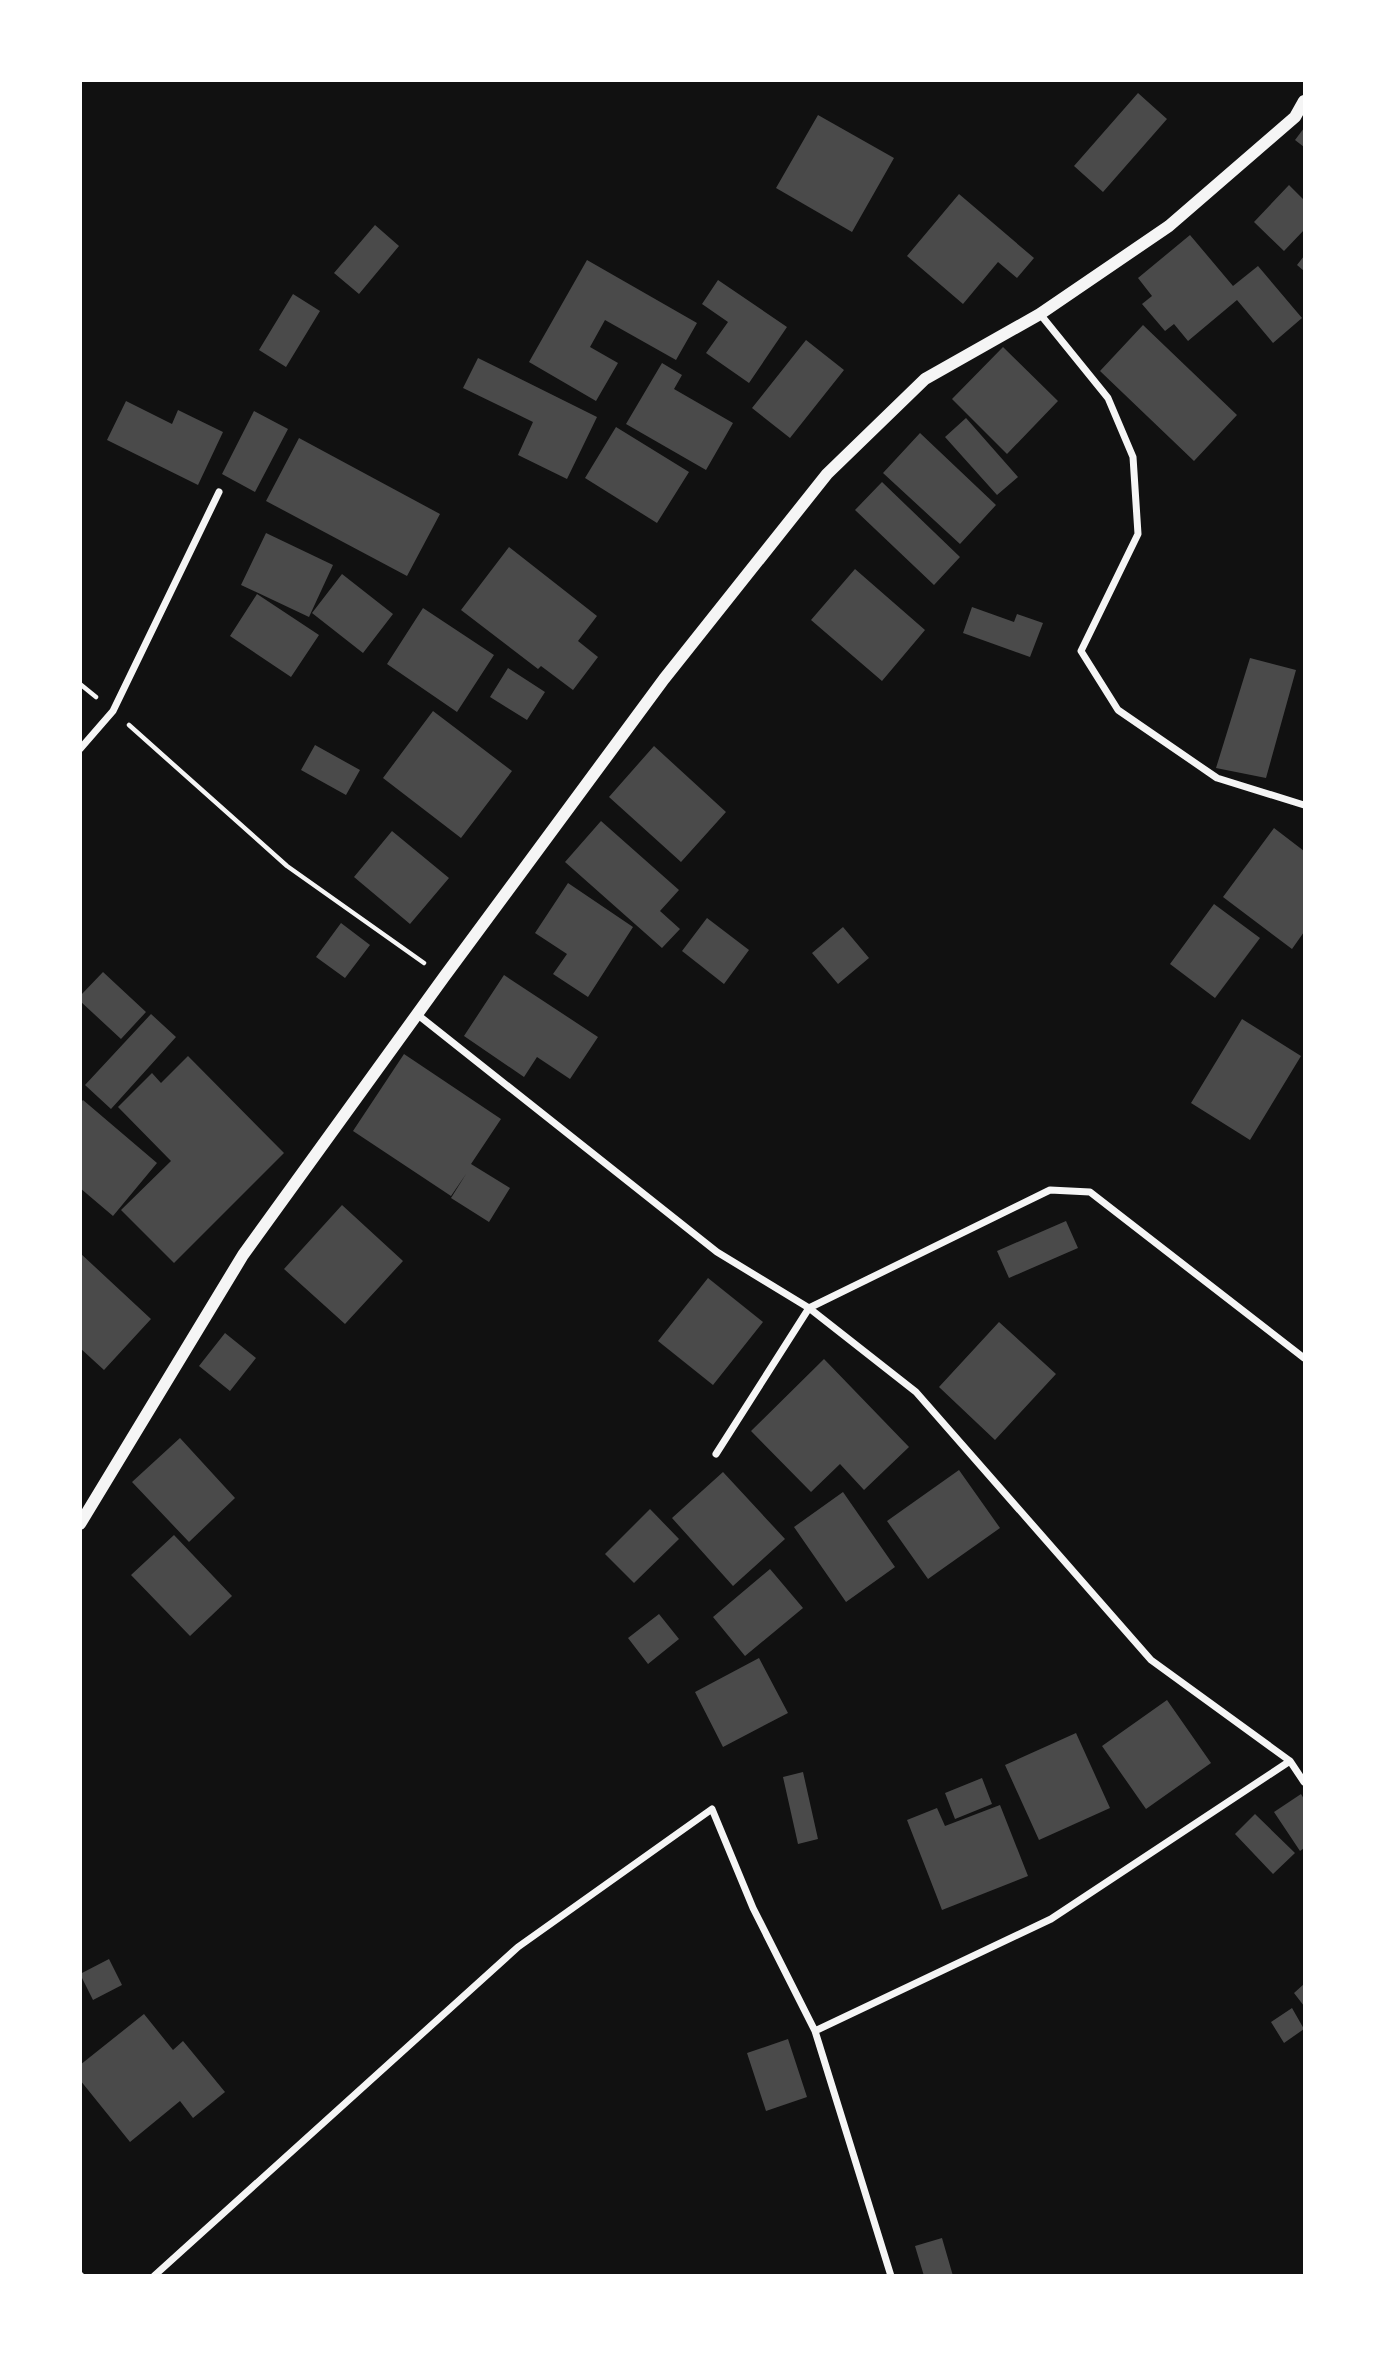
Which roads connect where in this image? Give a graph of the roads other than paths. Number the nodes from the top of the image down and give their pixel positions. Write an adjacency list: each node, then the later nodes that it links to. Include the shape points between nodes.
1 (1304, 101): 2 (street, via 1295,117 1169,226)
2 (1040, 314): 5 (street, via 1108,398 1133,457 1138,534 1081,652 1118,710 1150,733 1217,778); 6 (street, via 925,379 827,474 664,679)
3 (219, 492): 4 (street, via 113,711)
4 (80, 750)
5 (1304, 805)
6 (418, 1015): 7 (street, via 717,1252); 10 (street, via 243,1255)
7 (808, 1308): 8 (street, via 1050,1190 1090,1192); 9 (street); 11 (street, via 916,1392 1151,1660)
8 (1304, 1358)
9 (716, 1454)
10 (80, 1524)
11 (1290, 1761): 12 (street); 13 (street, via 1051,1919)
12 (1304, 1782)
13 (815, 2031): 14 (street, via 753,1908 712,1809 518,1947); 15 (street)
14 (154, 2276)
15 (891, 2276)

